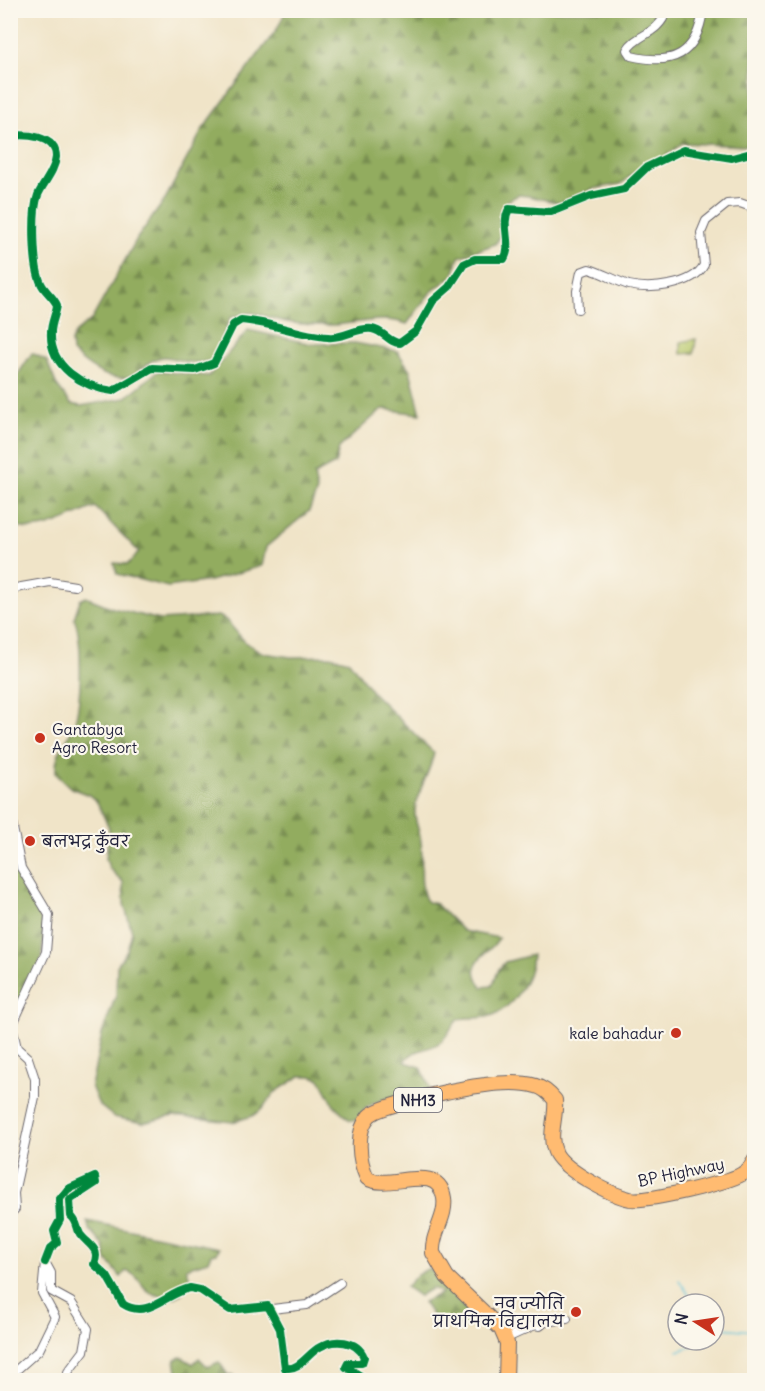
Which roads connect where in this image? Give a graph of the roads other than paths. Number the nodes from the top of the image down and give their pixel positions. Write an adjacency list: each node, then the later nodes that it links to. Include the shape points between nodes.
1 (667, 10): 2 (street, via 649,35 631,42 627,50 631,56 680,56 690,49)
2 (703, 10)
3 (10, 135): 4 (street, via 40,138 53,147 56,157 39,191 34,213 39,276 57,305 52,344 70,375 90,386 113,391 152,368 195,370 213,363 233,325 241,320 327,338 376,330 400,343 416,331 433,301 449,287 464,264 475,259 504,259 508,254 505,218 509,209 551,212 591,196 624,189 647,167 683,150 732,158 751,153)
4 (754, 145)
5 (754, 208): 6 (street, via 727,204 706,221 701,232 704,265 684,281 658,286 630,285 590,269 581,272)
6 (578, 309)
7 (75, 586): 8 (street, via 50,582)
8 (10, 589)
9 (10, 813): 11 (street, via 21,868 49,915 50,934 39,970 12,1026 17,1048 28,1058 35,1079 14,1193 15,1209)
10 (754, 1161): 18 (highway, BP Highway / NH13, via 744,1173 726,1180 645,1199 628,1199 566,1166 557,1156 552,1132 555,1100 538,1087 483,1085 373,1113 364,1124 360,1141 367,1178 384,1184 419,1178 436,1183 444,1200 432,1246 436,1263)
11 (10, 1214)
12 (10, 1234): 13 (street)
13 (10, 1248)
14 (45, 1262): 16 (street, via 57,1243 54,1231 60,1220 59,1200 68,1189 95,1177 96,1183 89,1190 70,1200 71,1216 80,1234 94,1247 94,1264 107,1276 123,1304 139,1310 153,1307 190,1288 200,1290 230,1310 264,1305); 19 (street, via 42,1293 55,1317 39,1350 13,1373); 20 (street, via 51,1273 51,1291 71,1302 88,1329 84,1351 68,1372)
15 (340, 1283): 16 (street, via 307,1305)
16 (272, 1309): 21 (street, via 280,1329 285,1368 297,1365 320,1346 347,1343 356,1345 364,1357 362,1363 348,1363 346,1367)
17 (567, 1319): 18 (street, via 535,1325)
18 (507, 1338): 22 (highway)
19 (14, 1380)
20 (68, 1380)
21 (367, 1380)
22 (506, 1380)

